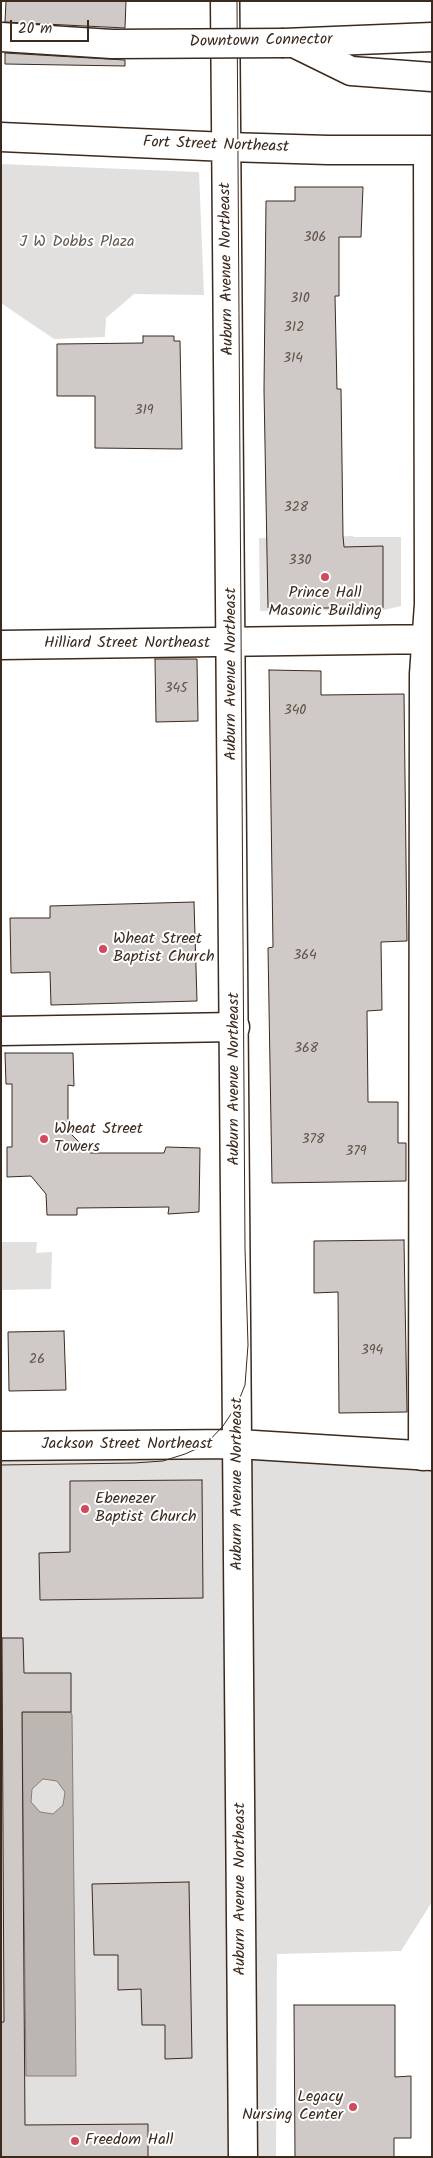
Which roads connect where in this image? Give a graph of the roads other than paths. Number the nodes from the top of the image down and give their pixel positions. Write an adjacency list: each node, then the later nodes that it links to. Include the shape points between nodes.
1 (225, 1): 7 (main road, Auburn Avenue Northeast)
2 (432, 37): 4 (main road, Downtown Connector)
3 (1, 38): 4 (main road, Downtown Connector, bridge, via 112,44)
4 (289, 43): 5 (main road, via 351,71)
5 (432, 77)
6 (1, 137): 7 (main road, Fort Street Northeast)
7 (227, 146): 8 (main road, Fort Street Northeast); 10 (main road, Auburn Avenue Northeast)
8 (430, 150): 9 (main road)
9 (429, 639): 10 (main road, Hilliard Street Northeast); 16 (main road, via 424,674)
10 (232, 643): 11 (main road, Hilliard Street Northeast); 12 (main road, Auburn Avenue Northeast)
11 (1, 645)
12 (235, 1027): 13 (main road); 14 (main road, Auburn Avenue Northeast)
13 (1, 1031)
14 (238, 1444): 15 (main road, Jackson Street Northeast); 16 (main road, Jackson Street Northeast); 17 (main road, Auburn Avenue Northeast)
15 (1, 1446)
16 (427, 1456)
17 (243, 2157)

